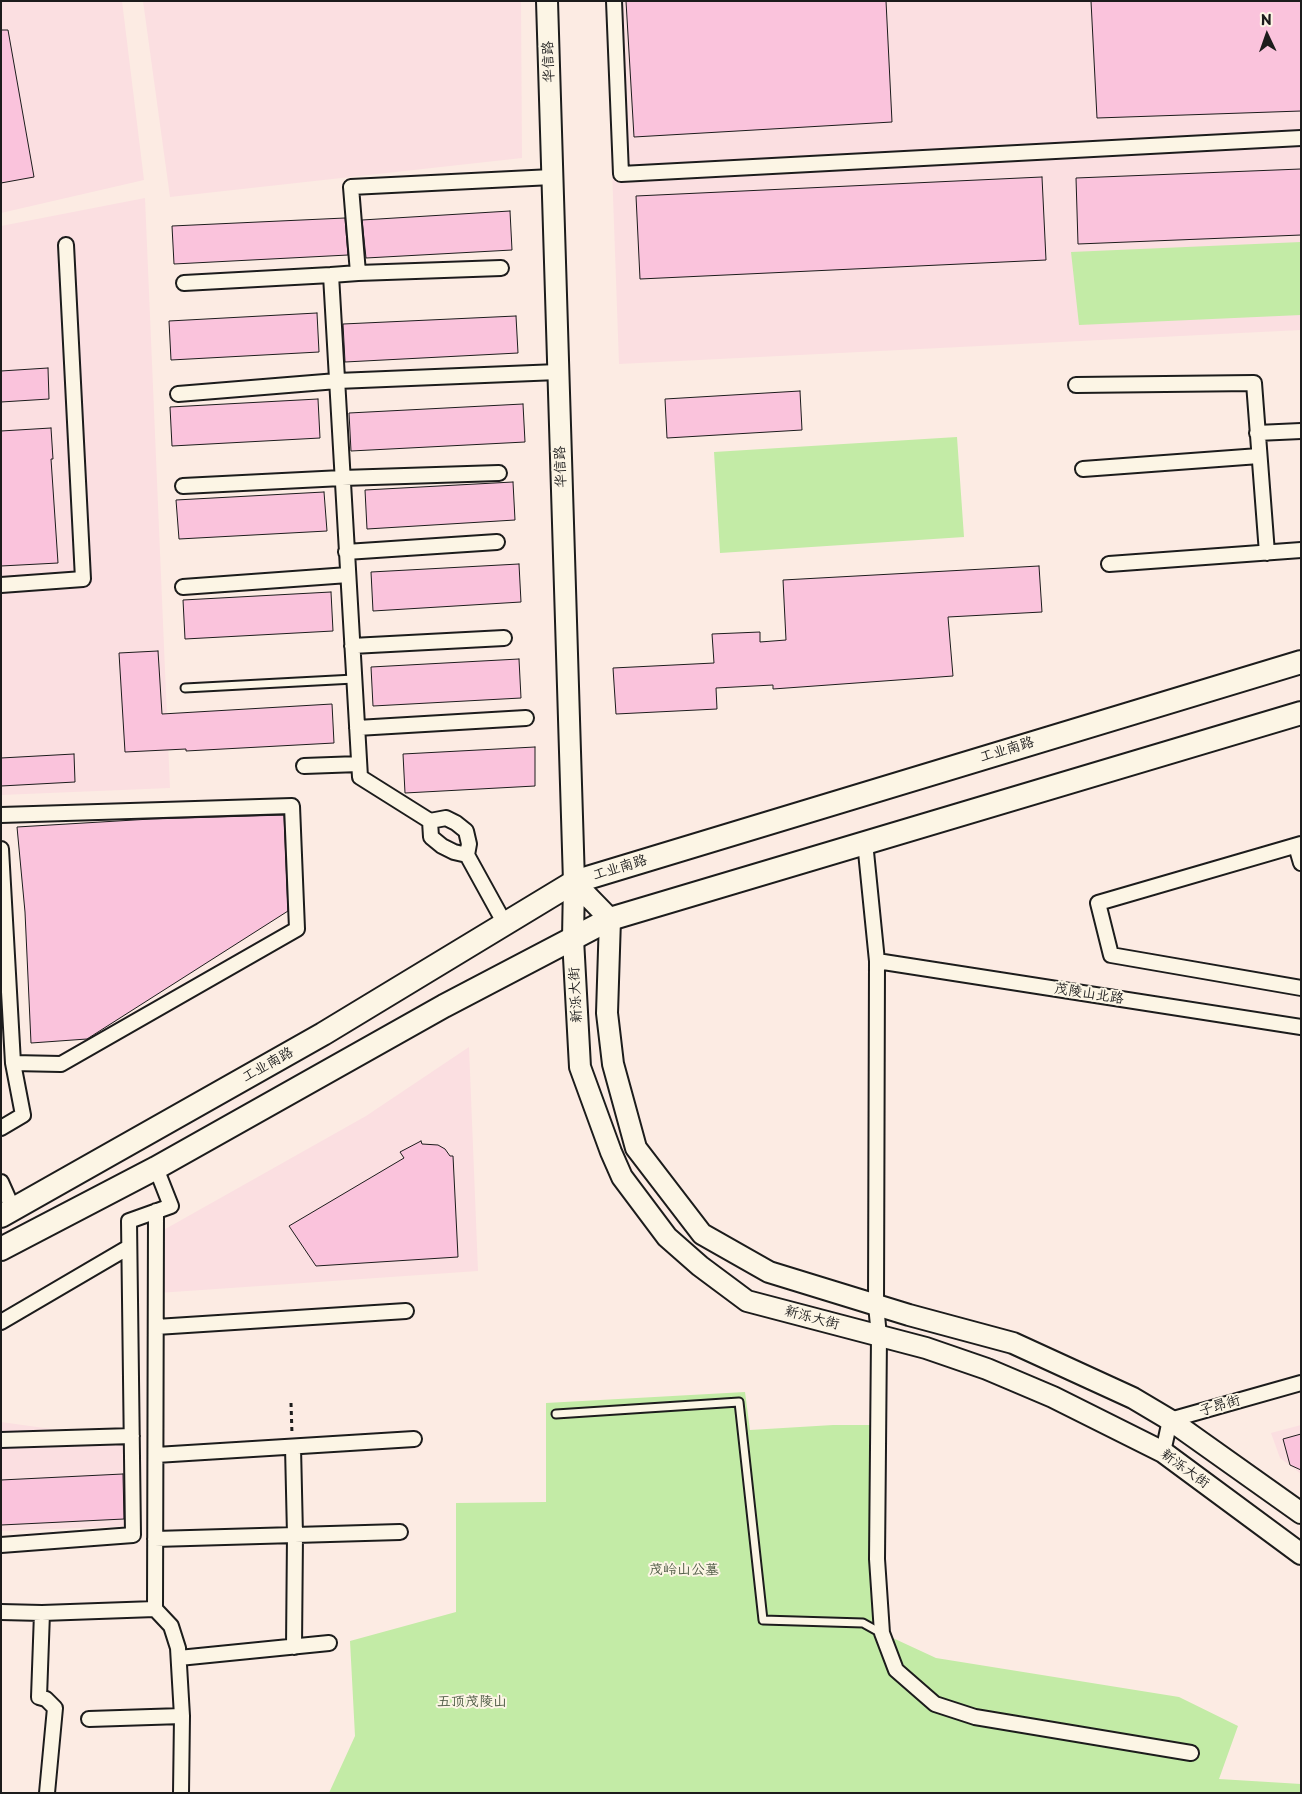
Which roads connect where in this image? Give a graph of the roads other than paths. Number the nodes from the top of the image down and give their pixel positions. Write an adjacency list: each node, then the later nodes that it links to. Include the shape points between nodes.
1 (547, 1): 4 (main road, 华信路)
2 (614, 1): 3 (street, via 621,174)
3 (1301, 138)
4 (552, 177): 7 (street, via 352,187); 10 (main road, 华信路)
5 (66, 245): 27 (street, via 83,578)
6 (501, 268): 7 (street)
7 (358, 273): 8 (street)
8 (331, 275): 9 (street); 11 (street)
9 (184, 283)
10 (558, 372): 11 (street); 46 (main road, 华信路)
11 (337, 381): 13 (street); 19 (street)
12 (1076, 385): 15 (street, via 1254,384)
13 (178, 394)
14 (1301, 431): 15 (street)
15 (1258, 433): 16 (street)
16 (1259, 456): 17 (street); 24 (street)
17 (1083, 469)
18 (499, 473): 19 (street)
19 (342, 478): 20 (street); 23 (street)
20 (183, 486)
21 (497, 542): 23 (street)
22 (1301, 550): 24 (street)
23 (346, 552): 26 (street)
24 (1267, 553): 25 (street)
25 (1109, 564)
26 (348, 575): 28 (street); 30 (street)
27 (1, 585)
28 (183, 587)
29 (504, 638): 30 (street)
30 (352, 646): 32 (street)
31 (1301, 662): 46 (main road, 工业南路)
32 (354, 679): 33 (lane); 36 (street)
33 (185, 688)
34 (1301, 713): 41 (main road)
35 (526, 718): 36 (street)
36 (357, 728): 37 (street)
37 (359, 764): 38 (street); 40 (street, via 360,776)
38 (304, 766)
39 (1, 815): 53 (street, via 292,806 297,929 61,1064)
40 (430, 821): 44 (street, via 431,837 454,852); 44 (street, via 446,818 466,831 469,844)
41 (865, 842): 47 (main road); 50 (street)
42 (1298, 845): 45 (street); 51 (street, via 1098,903 1111,955)
43 (1, 849): 53 (street)
44 (466, 854): 48 (street)
45 (1301, 863)
46 (574, 882): 47 (main road); 48 (main road, 工业南路); 49 (main road, 新泺大街)
47 (610, 919): 49 (main road); 61 (main road, via 607,1013 614,1064 636,1148 702,1234 769,1272)
48 (505, 924): 58 (main road, 工业南路, via 323,1034)
49 (573, 939): 55 (main road, via 444,1006); 65 (main road, 新泺大街, via 580,1067 622,1177 667,1237 747,1301)
50 (877, 961): 52 (street, 茂陵山北路); 61 (street)
51 (1301, 988)
52 (1301, 1027)
53 (13, 1063): 54 (street, via 23,1115)
54 (1, 1128)
55 (156, 1168): 57 (street, via 171,1206); 60 (main road)
56 (1, 1182): 58 (street)
57 (156, 1211): 59 (street, via 128,1221); 64 (street)
58 (7, 1212)
59 (129, 1246): 63 (street); 69 (street)
60 (1, 1249)
61 (876, 1305): 65 (street); 68 (main road, via 1012,1343 1133,1398)
62 (406, 1311): 64 (street)
63 (1, 1322)
64 (156, 1327): 74 (street)
65 (879, 1336): 73 (main road, 新泺大街, via 987,1369 1053,1397); 84 (street, via 878,1559)
66 (1301, 1383): 68 (street, 子昂街)
67 (556, 1414): 84 (lane, via 739,1402 763,1620 863,1623)
68 (1170, 1420): 73 (street); 75 (main road)
69 (132, 1436): 71 (street); 79 (street, via 133,1535)
70 (414, 1439): 72 (street)
71 (1, 1440)
72 (293, 1447): 74 (street); 77 (street)
73 (1163, 1452): 80 (main road, 新泺大街)
74 (156, 1455): 78 (street)
75 (1301, 1513)
76 (400, 1532): 77 (street)
77 (295, 1535): 78 (street); 86 (street)
78 (155, 1539): 81 (street)
79 (1, 1545)
80 (1301, 1554)
81 (155, 1609): 83 (street); 87 (street, via 171,1626)
82 (1, 1612): 83 (street)
83 (42, 1613): 91 (street, via 39,1697 46,1699 54,1708)
84 (882, 1633): 90 (street, via 896,1670 934,1704 975,1718)
85 (329, 1643): 86 (street)
86 (294, 1647): 87 (street)
87 (179, 1658): 88 (street)
88 (182, 1716): 89 (street); 92 (street)
89 (89, 1719)
90 (1191, 1752)
91 (48, 1793)
92 (181, 1793)

